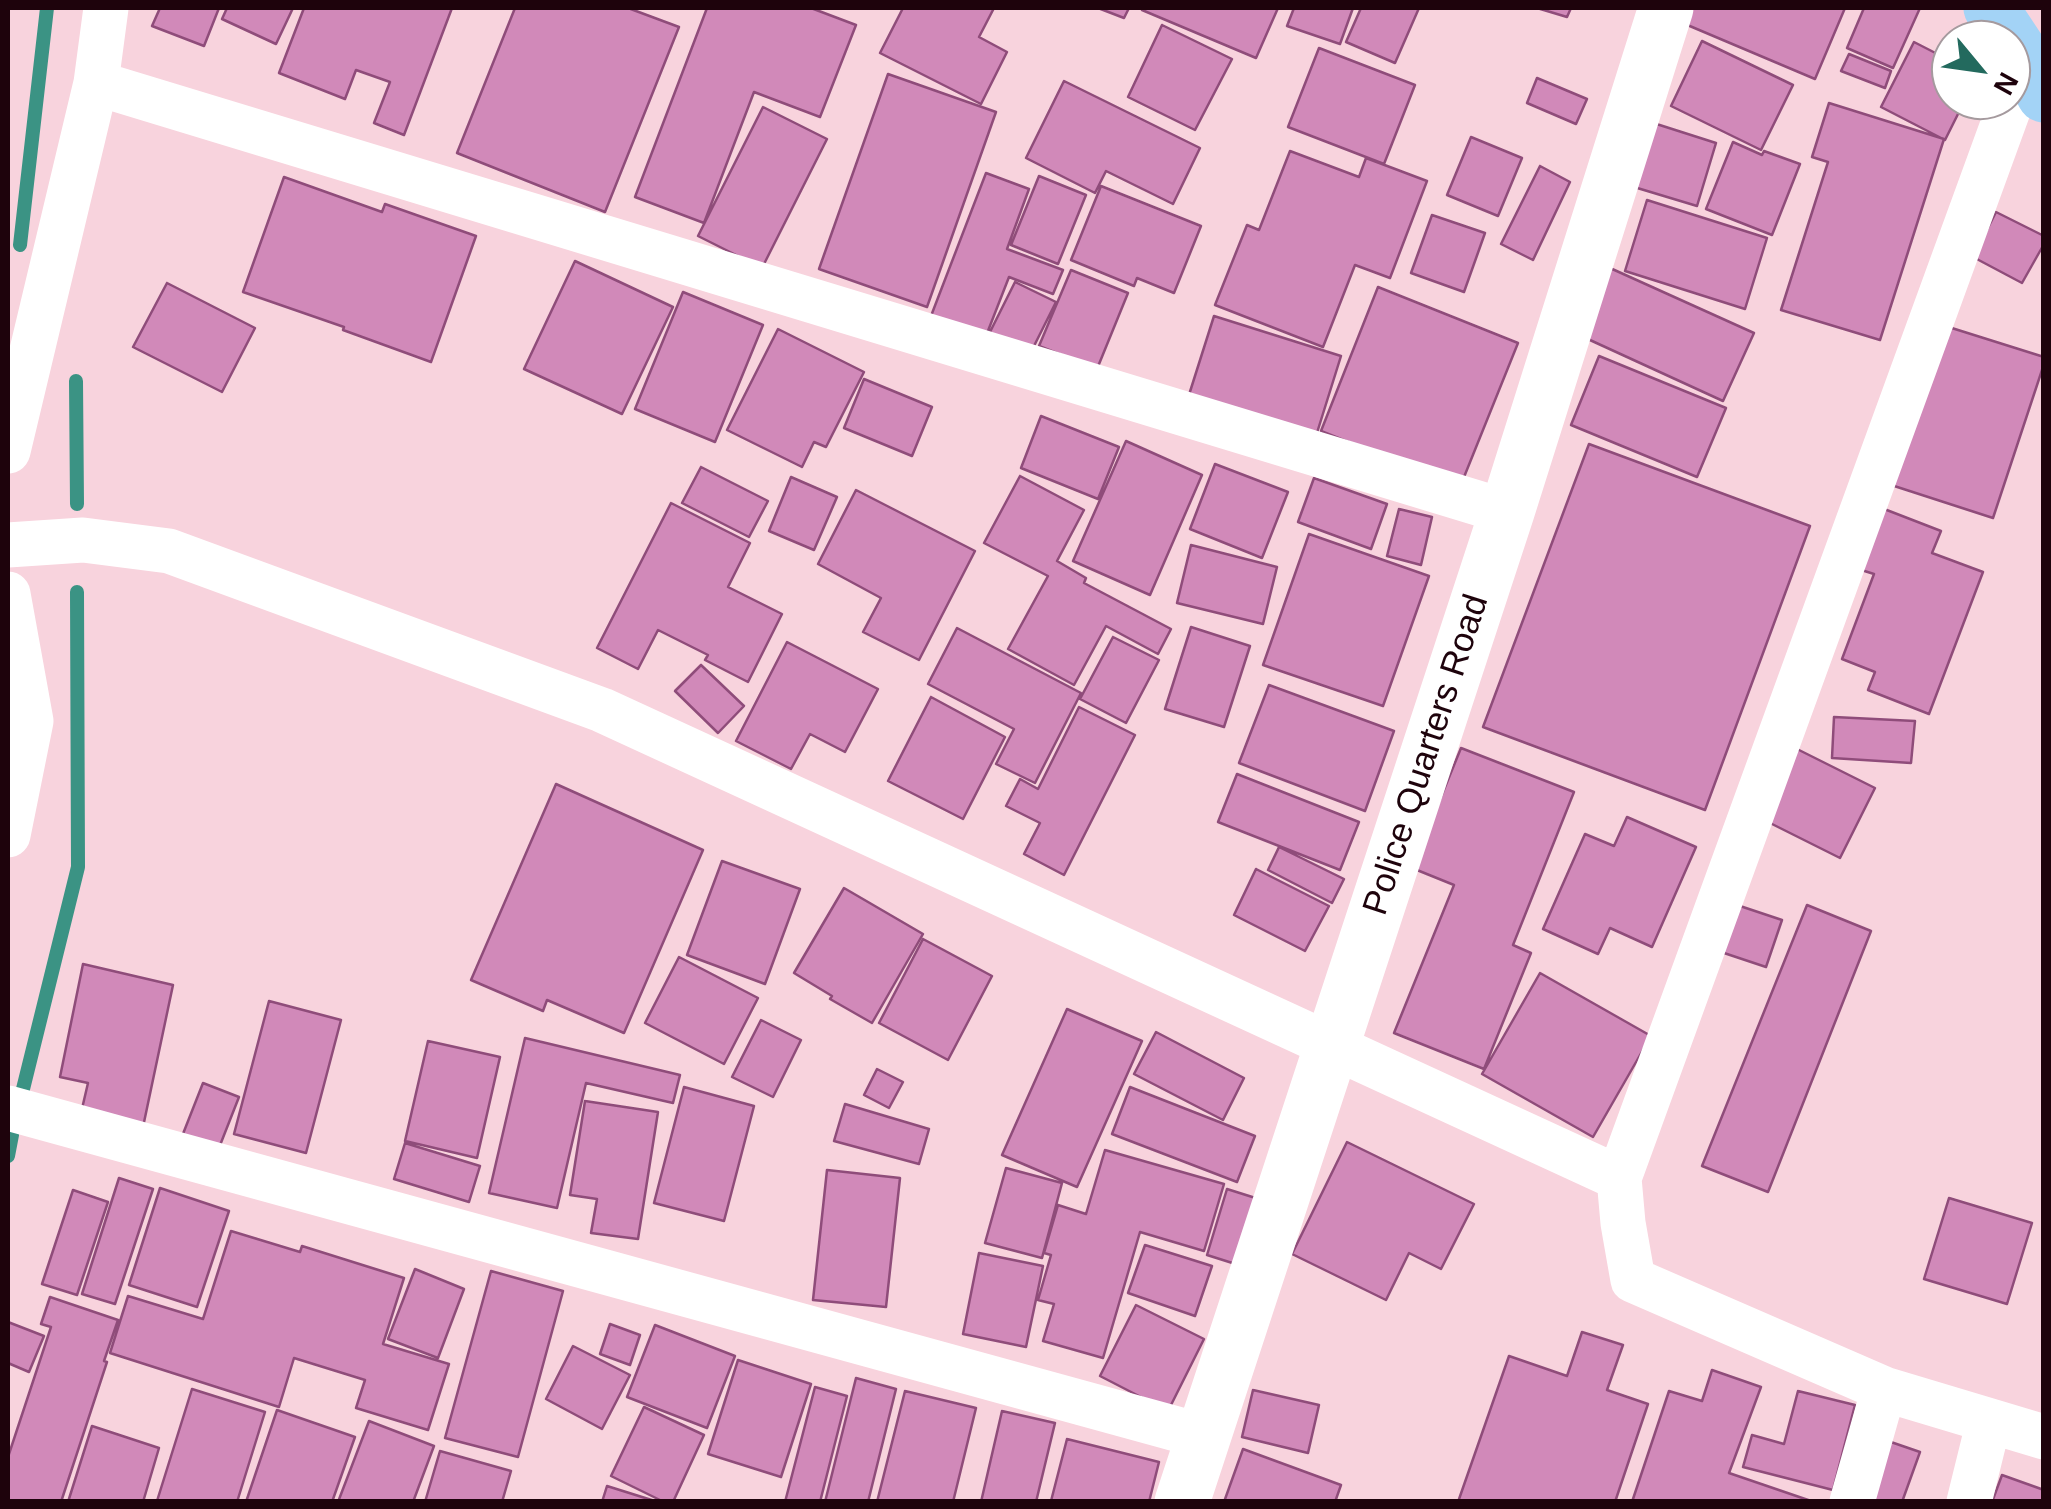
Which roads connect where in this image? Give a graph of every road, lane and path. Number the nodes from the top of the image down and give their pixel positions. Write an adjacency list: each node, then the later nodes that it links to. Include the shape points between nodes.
1 (106, 8): 5 (street)
2 (1666, 8): 7 (street, Police Quarters Road)
3 (1991, 8): 4 (highway)
4 (2035, 78): 13 (street)
5 (96, 83): 6 (street); 7 (street)
6 (8, 451)
7 (1507, 512): 11 (street, Police Quarters Road)
8 (8, 545): 11 (street, via 84,540 169,551 602,710)
9 (8, 594): 10 (street, via 32,721)
10 (8, 836)
11 (1332, 1044): 13 (street); 16 (street, Police Quarters Road)
12 (8, 1108): 16 (street)
13 (1620, 1178): 14 (street, via 1633,1280)
14 (1884, 1390): 15 (street); 19 (street)
15 (1990, 1421): 17 (street); 20 (street)
16 (1202, 1436): 18 (street, Police Quarters Road)
17 (2044, 1438)
18 (1182, 1502)
19 (1852, 1502)
20 (1968, 1502)

